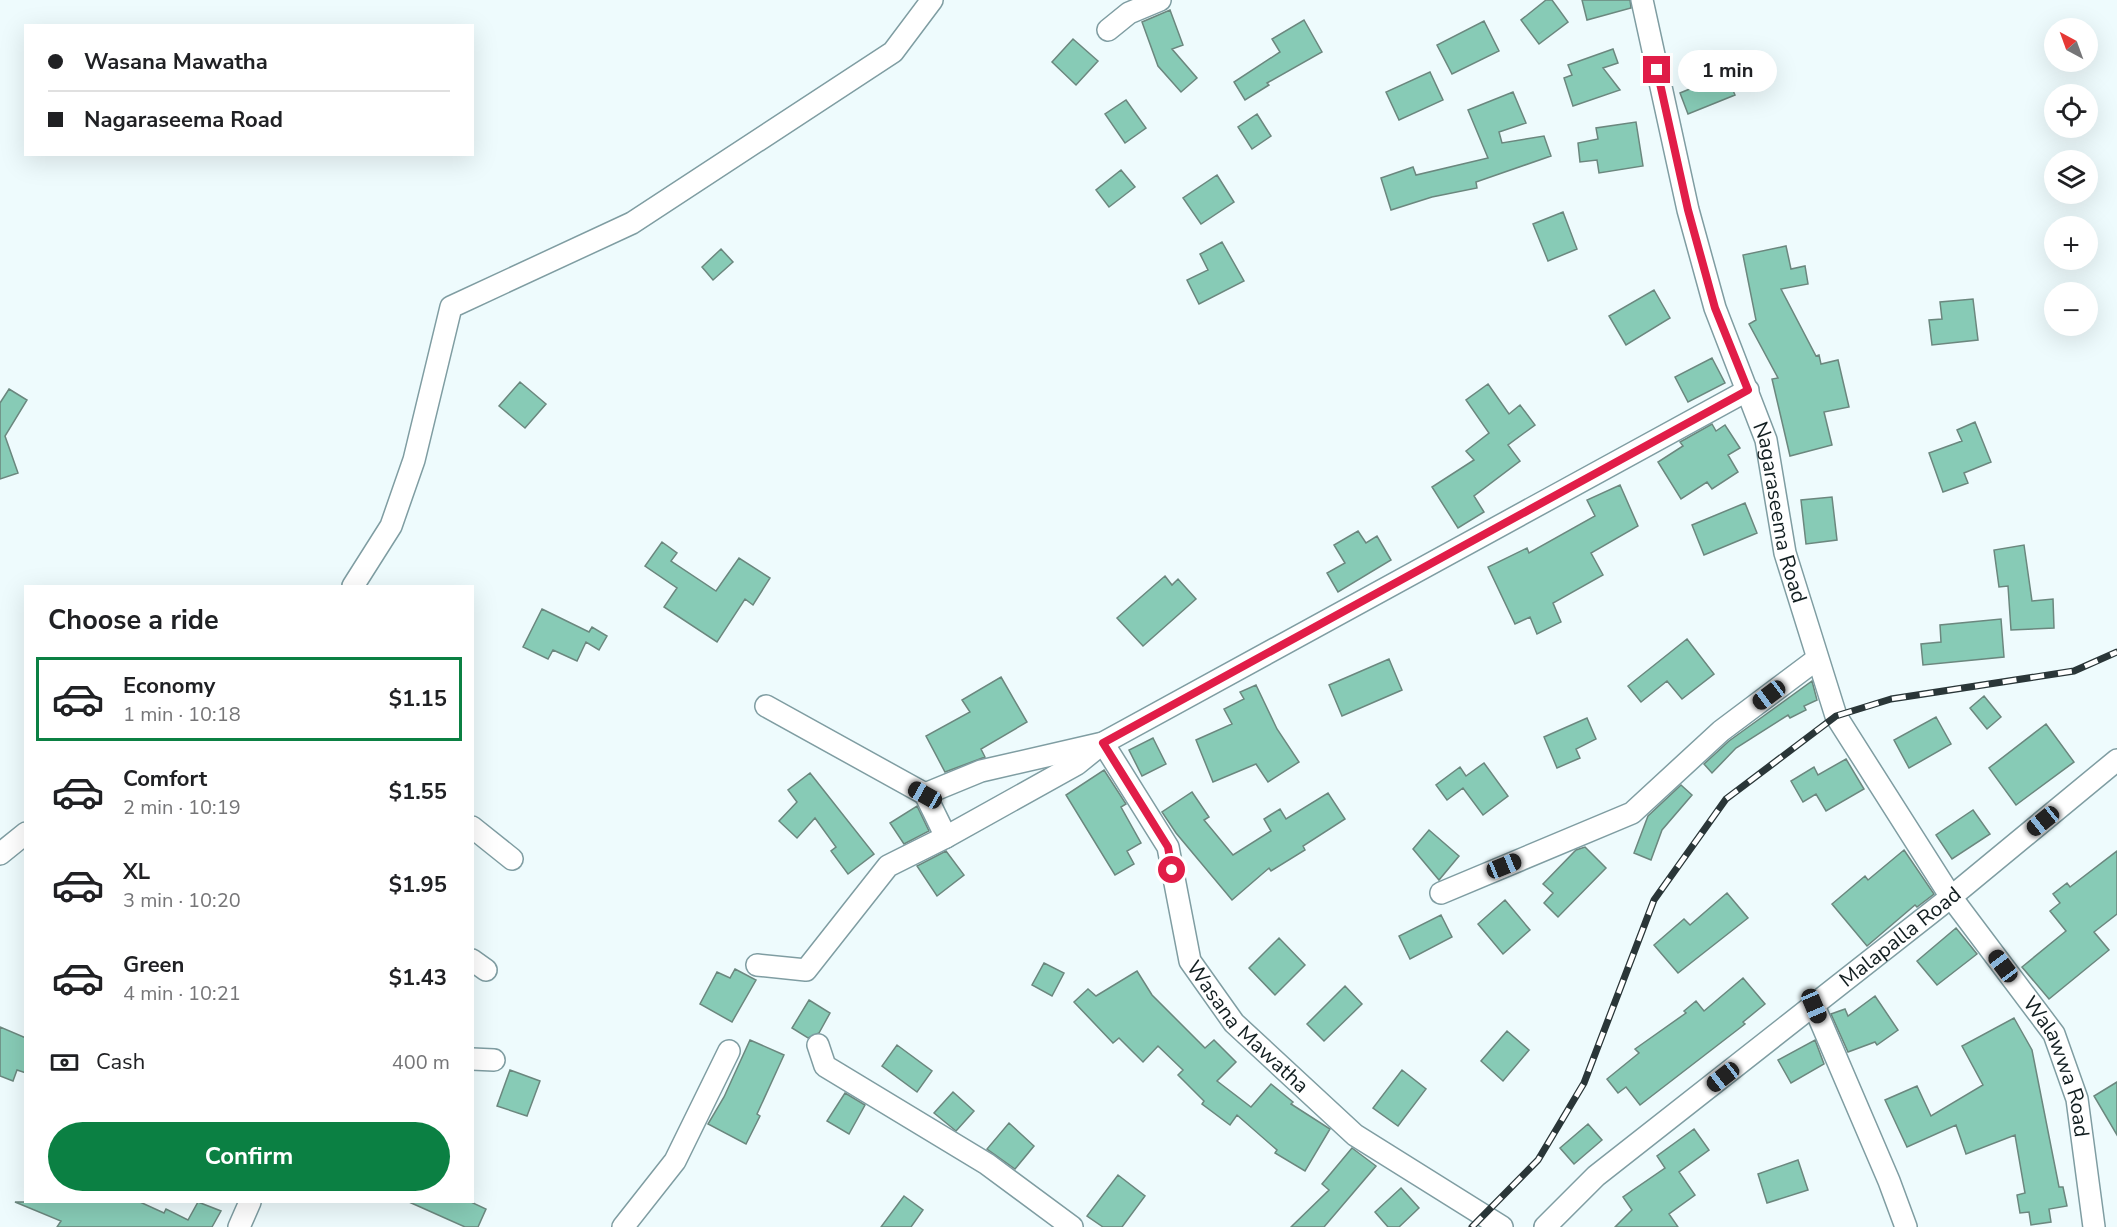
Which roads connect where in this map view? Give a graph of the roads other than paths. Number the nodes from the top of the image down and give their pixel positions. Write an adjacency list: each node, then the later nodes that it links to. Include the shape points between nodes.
1 (932, 0): 6 (street, via 893,52 632,223 451,307 414,460 391,526)
2 (1160, 0): 4 (street, via 1129,13)
3 (1642, 0): 5 (street, Nagaraseema Road, via 1688,210 1715,308)
4 (1108, 30)
5 (1748, 390): 7 (street, Nagaraseema Road, via 1766,440 1785,553); 9 (street)
6 (354, 585)
7 (1817, 659): 17 (street, via 1721,731 1632,813); 18 (street, Nagaraseema Road, via 1836,716)
8 (765, 706): 11 (street)
9 (1103, 743): 11 (street, via 981,771); 14 (street, via 1077,764); 29 (street, Wasana Mawatha, via 1168,847 1190,961 1234,1023 1355,1135)
10 (2117, 760): 18 (street, Malapalla Road)
11 (925, 795): 14 (street)
12 (474, 829): 16 (street)
13 (24, 834): 15 (street)
14 (946, 837): 19 (street, via 888,866 806,970)
15 (0, 854)
16 (512, 859)
17 (1441, 893)
18 (1951, 897): 20 (street, Malapalla Road); 32 (street, Walawwa Road, via 2054,1034 2077,1099)
19 (758, 965)
20 (1814, 1006): 30 (street, Malapalla Road, via 1596,1176); 31 (street)
21 (818, 1045): 28 (street, via 825,1066 987,1164)
22 (729, 1051): 27 (street, via 675,1161)
23 (474, 1059): 24 (street)
24 (494, 1060)
25 (250, 1203): 26 (street)
26 (239, 1227)
27 (623, 1227)
28 (1072, 1227)
29 (1502, 1227)
30 (1545, 1227)
31 (1906, 1227)
32 (2094, 1227)

